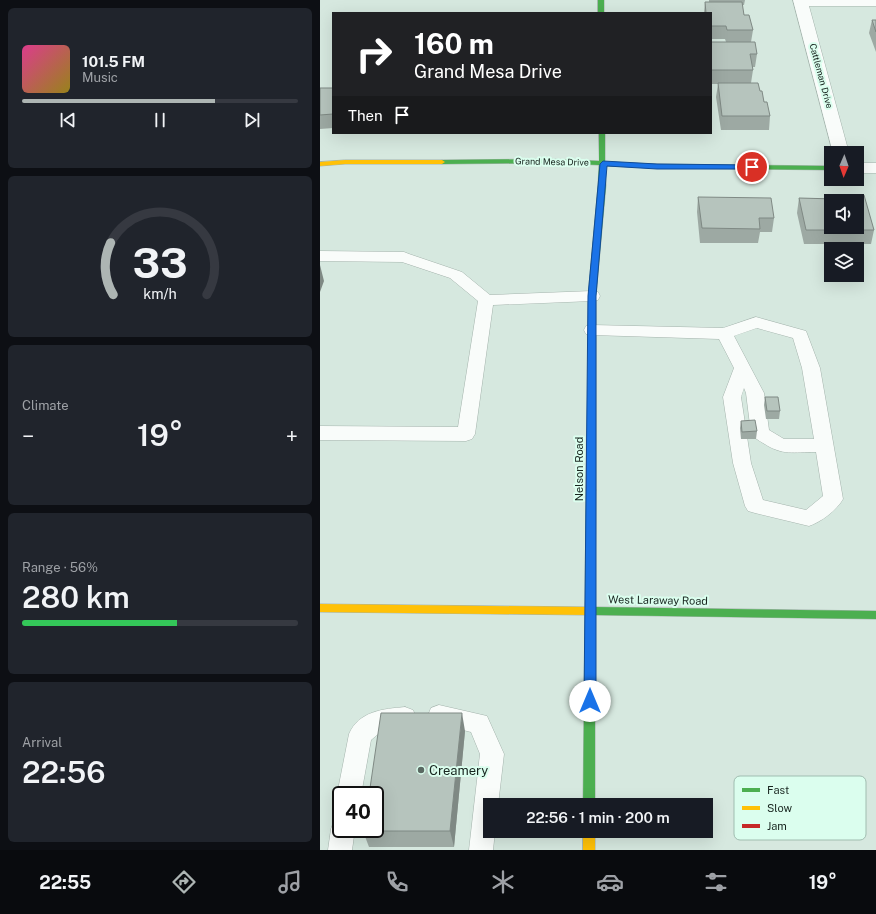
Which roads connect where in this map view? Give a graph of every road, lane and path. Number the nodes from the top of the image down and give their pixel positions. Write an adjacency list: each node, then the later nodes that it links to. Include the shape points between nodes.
1 (601, 0): 4 (street)
2 (800, 1): 3 (street); 6 (street, Cattleman Drive)
3 (876, 2)
4 (601, 12)
5 (602, 134): 8 (street, Nelson Road)
6 (839, 146)
7 (320, 164): 8 (street, Grand Mesa Drive, via 533,161)
8 (603, 164): 9 (street, Grand Mesa Drive); 13 (street, Nelson Road)
9 (824, 168)
10 (864, 168): 11 (street)
11 (876, 168)
12 (320, 256): 14 (lane, via 404,257 456,275)
13 (592, 296): 14 (lane); 15 (street, Nelson Road)
14 (486, 300): 18 (lane, via 466,434)
15 (592, 330): 16 (lane); 21 (street, Nelson Road)
16 (724, 334): 17 (lane); 19 (lane, via 756,322 800,335 811,368)
17 (743, 368): 19 (lane, via 755,393 760,433 781,446); 19 (lane, via 732,397 742,463 755,506 809,518 833,499)
18 (320, 433)
19 (825, 445)
20 (320, 608): 21 (street, West Laraway Road)
21 (590, 611): 22 (street, West Laraway Road); 24 (street, Nelson Road)
22 (876, 614)
23 (351, 786): 28 (lane, via 360,734 378,720 436,714 479,724 492,754)
24 (589, 798)
25 (342, 838): 27 (lane)
26 (589, 838): 29 (street)
27 (340, 850)
28 (481, 850)
29 (589, 850)

